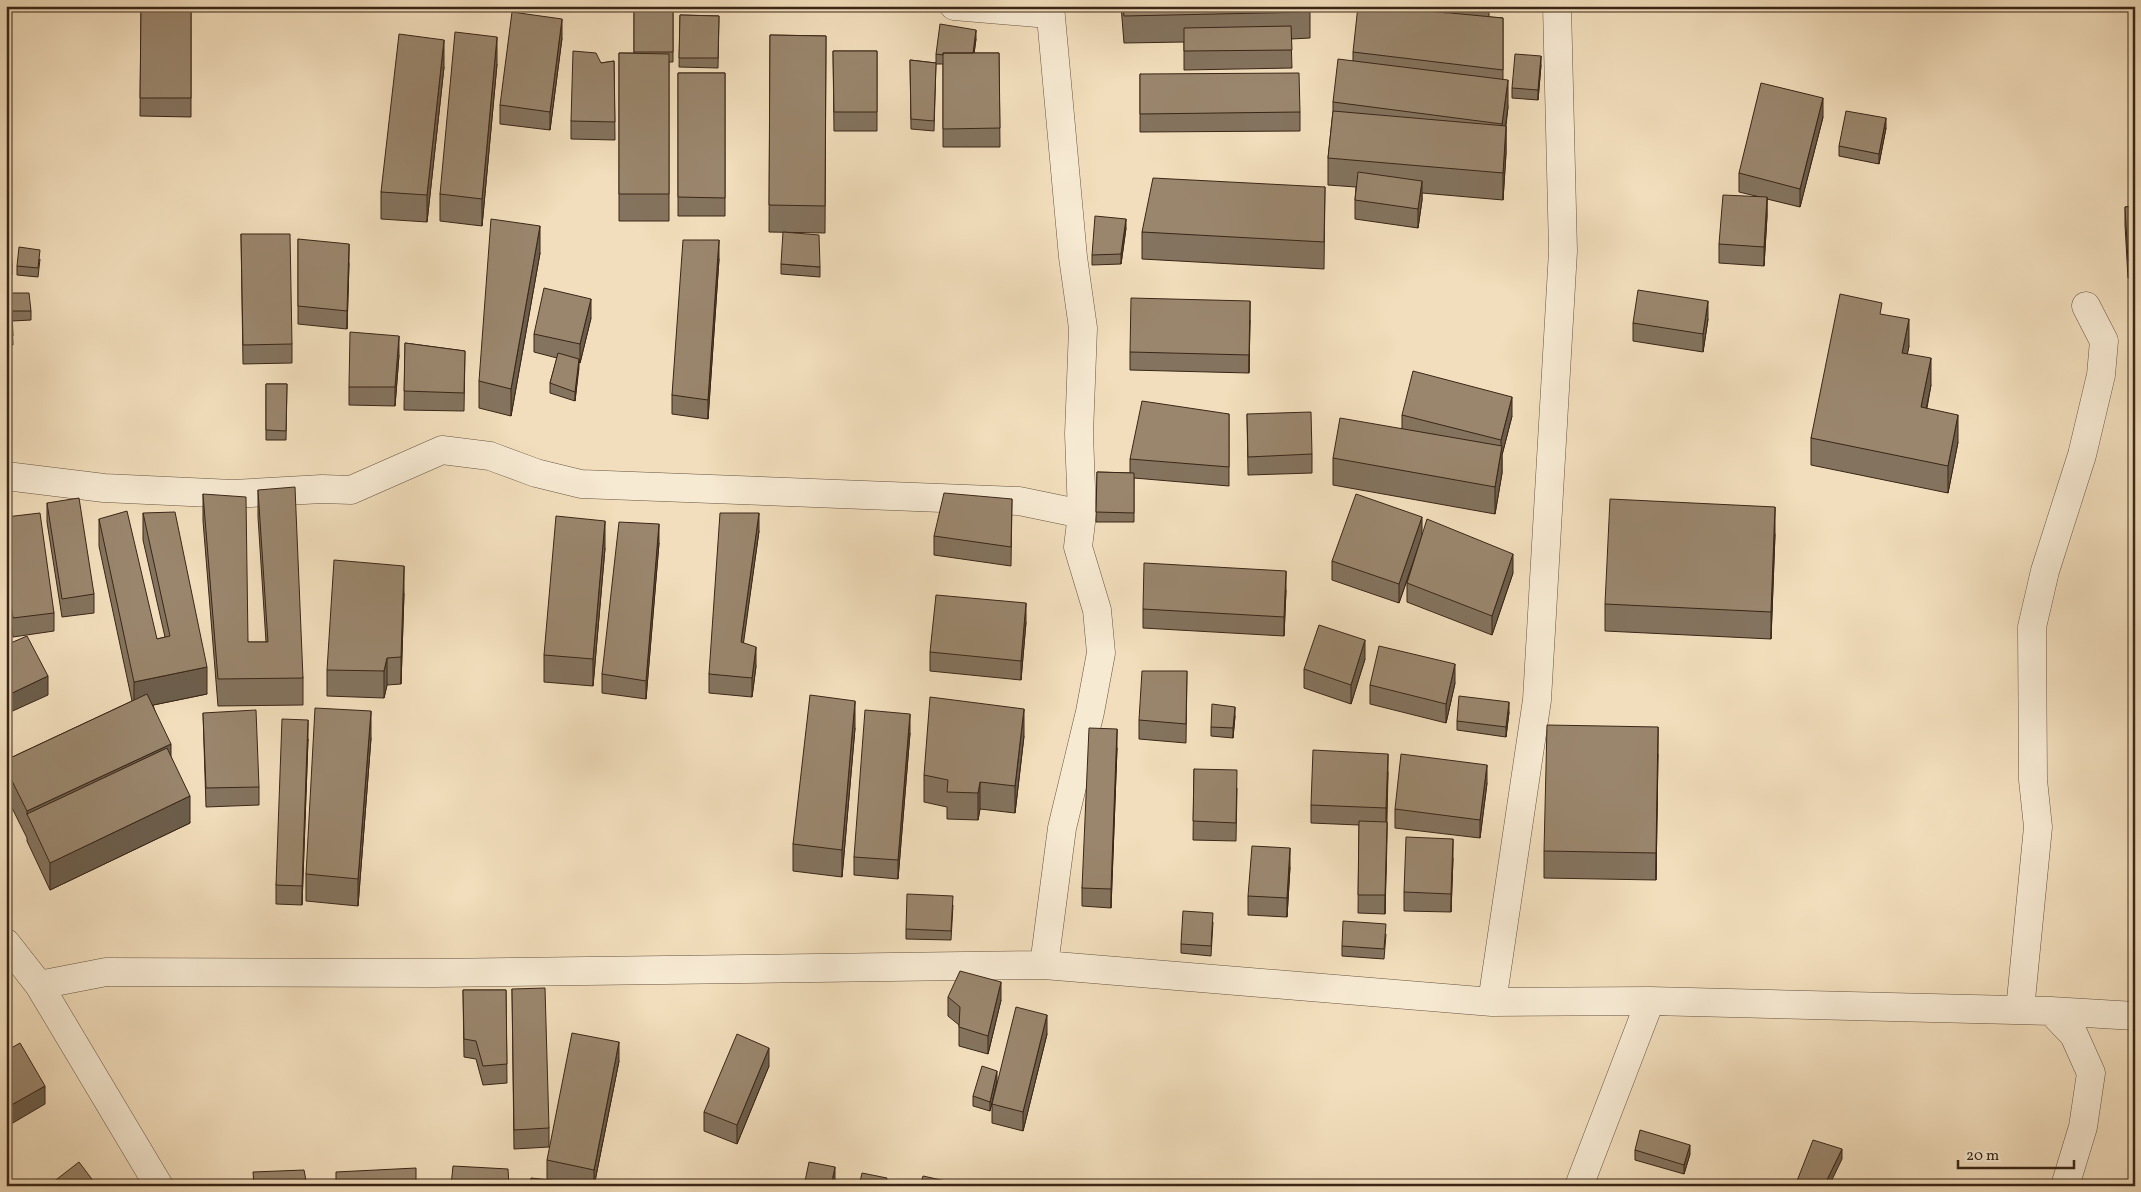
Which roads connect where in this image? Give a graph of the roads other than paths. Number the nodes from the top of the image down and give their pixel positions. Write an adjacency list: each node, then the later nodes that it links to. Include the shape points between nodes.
1 (954, 6): 3 (street)
2 (1557, 6): 11 (street, via 1563,251 1537,700)
3 (1049, 10): 6 (street, via 1083,328 1078,434)
4 (2086, 306): 12 (street, via 2104,341 2101,375 2082,455 2044,571 2032,627 2033,780 2038,827)
5 (6, 476): 6 (street, via 104,488 233,494 351,490 442,450 490,456 536,473 581,484 1019,501)
6 (1082, 514): 8 (street, via 1078,547 1097,610 1101,653 1062,828)
7 (6, 943): 9 (street)
8 (1044, 965): 9 (street, via 434,973 106,972); 11 (street)
9 (39, 985): 15 (street)
10 (1650, 1001): 11 (street); 12 (street); 16 (street)
11 (1492, 1002)
12 (2020, 1010): 13 (street)
13 (2051, 1011): 14 (street); 17 (street, via 2074,1035 2091,1073 2083,1127)
14 (2135, 1016)
15 (158, 1186)
16 (1579, 1186)
17 (2064, 1186)

